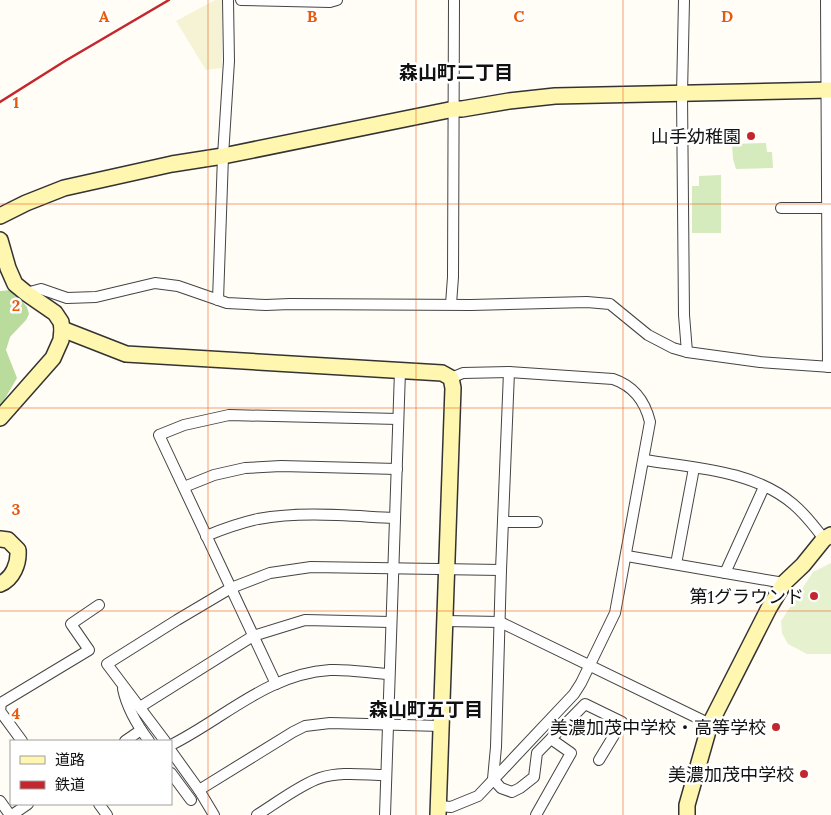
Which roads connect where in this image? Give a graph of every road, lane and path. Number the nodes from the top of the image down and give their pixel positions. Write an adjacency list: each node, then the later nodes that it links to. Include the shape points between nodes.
1 (228, 0): 10 (street, via 229,61)
2 (241, 0): 3 (street)
3 (337, 0)
4 (454, 0): 9 (street)
5 (684, 0): 8 (street)
6 (826, 0): 7 (street)
7 (829, 90): 8 (street); 12 (street)
8 (682, 94): 9 (street, via 556,96); 20 (street)
9 (454, 108): 10 (street); 18 (street)
10 (223, 156): 13 (street, via 64,188); 17 (street)
11 (781, 208): 12 (street)
12 (830, 208): 15 (street)
13 (0, 216)
14 (0, 240): 16 (street, via 15,284)
15 (830, 247): 21 (street)
16 (26, 293): 17 (street, via 41,289 67,298 96,297 155,283 178,286); 19 (street, via 55,313)
17 (218, 300): 18 (street, via 266,305)
18 (451, 304): 20 (street, via 610,304 648,335)
19 (62, 329): 22 (street, via 126,354); 25 (street, via 53,358)
20 (687, 352): 21 (street)
21 (830, 367)
22 (400, 371): 24 (street, via 442,373); 26 (street)
23 (509, 372): 24 (street, via 464,373); 27 (street, via 613,379 626,384 648,413 650,422); 33 (street)
24 (451, 378): 41 (street)
25 (0, 418)
26 (398, 419): 29 (street); 31 (street, via 229,415 184,425 159,435)
27 (645, 460): 28 (street); 38 (street)
28 (694, 468): 30 (street, via 726,473); 39 (street)
29 (396, 469): 31 (street, via 245,468 214,475); 32 (street)
30 (764, 486): 36 (street, via 793,504); 43 (street)
31 (184, 487): 35 (street)
32 (394, 518): 35 (street, via 287,516 257,520); 40 (street)
33 (504, 522): 34 (street); 42 (street)
34 (537, 522)
35 (206, 536): 46 (street)
36 (827, 537): 44 (street)
37 (0, 539): 45 (street, via 8,540 18,550 19,561 6,582)
38 (627, 556): 39 (street); 52 (street, via 615,614)
39 (676, 564): 43 (street)
40 (393, 568): 41 (street); 46 (street, via 296,568 270,573); 49 (street)
41 (447, 570): 42 (street); 48 (street)
42 (501, 570): 50 (street)
43 (725, 572): 44 (street)
44 (784, 583): 58 (street)
45 (0, 584)
46 (231, 588): 51 (street); 55 (street, via 107,664)
47 (99, 605): 62 (street, via 71,624 89,650 1,702 0,710)
48 (445, 621): 50 (street); 59 (street)
49 (390, 622): 51 (street, via 304,620); 53 (street)
50 (500, 622): 52 (street); 71 (street)
51 (253, 636): 54 (street); 56 (street)
52 (590, 666): 58 (street); 71 (street, via 574,694)
53 (388, 674): 54 (street, via 332,670 289,678); 57 (street)
54 (276, 684): 66 (street, via 253,694)
55 (122, 685): 56 (street); 60 (street, via 125,700)
56 (140, 707): 65 (street)
57 (388, 724): 59 (street); 70 (street); 72 (street, via 305,726)
58 (710, 724): 82 (street)
59 (441, 726): 76 (street)
60 (141, 730): 63 (street); 64 (street)
61 (551, 739): 68 (street, via 585,704 622,722); 71 (street, via 537,753 534,777 520,788 512,792 501,788); 81 (street, via 571,753)
62 (21, 740)
63 (126, 740)
64 (147, 740)
65 (164, 740)
66 (172, 745)
67 (172, 751): 72 (street)
68 (599, 760)
69 (172, 773): 73 (street)
70 (386, 775): 79 (street, via 320,778); 80 (street)
71 (493, 779): 76 (street, via 478,796)
72 (199, 790): 78 (street)
73 (192, 800)
74 (0, 801): 77 (street)
75 (26, 805): 77 (street)
76 (439, 811)
77 (11, 815)
78 (214, 815)
79 (257, 815)
80 (384, 815)
81 (536, 815)
82 (687, 815)

